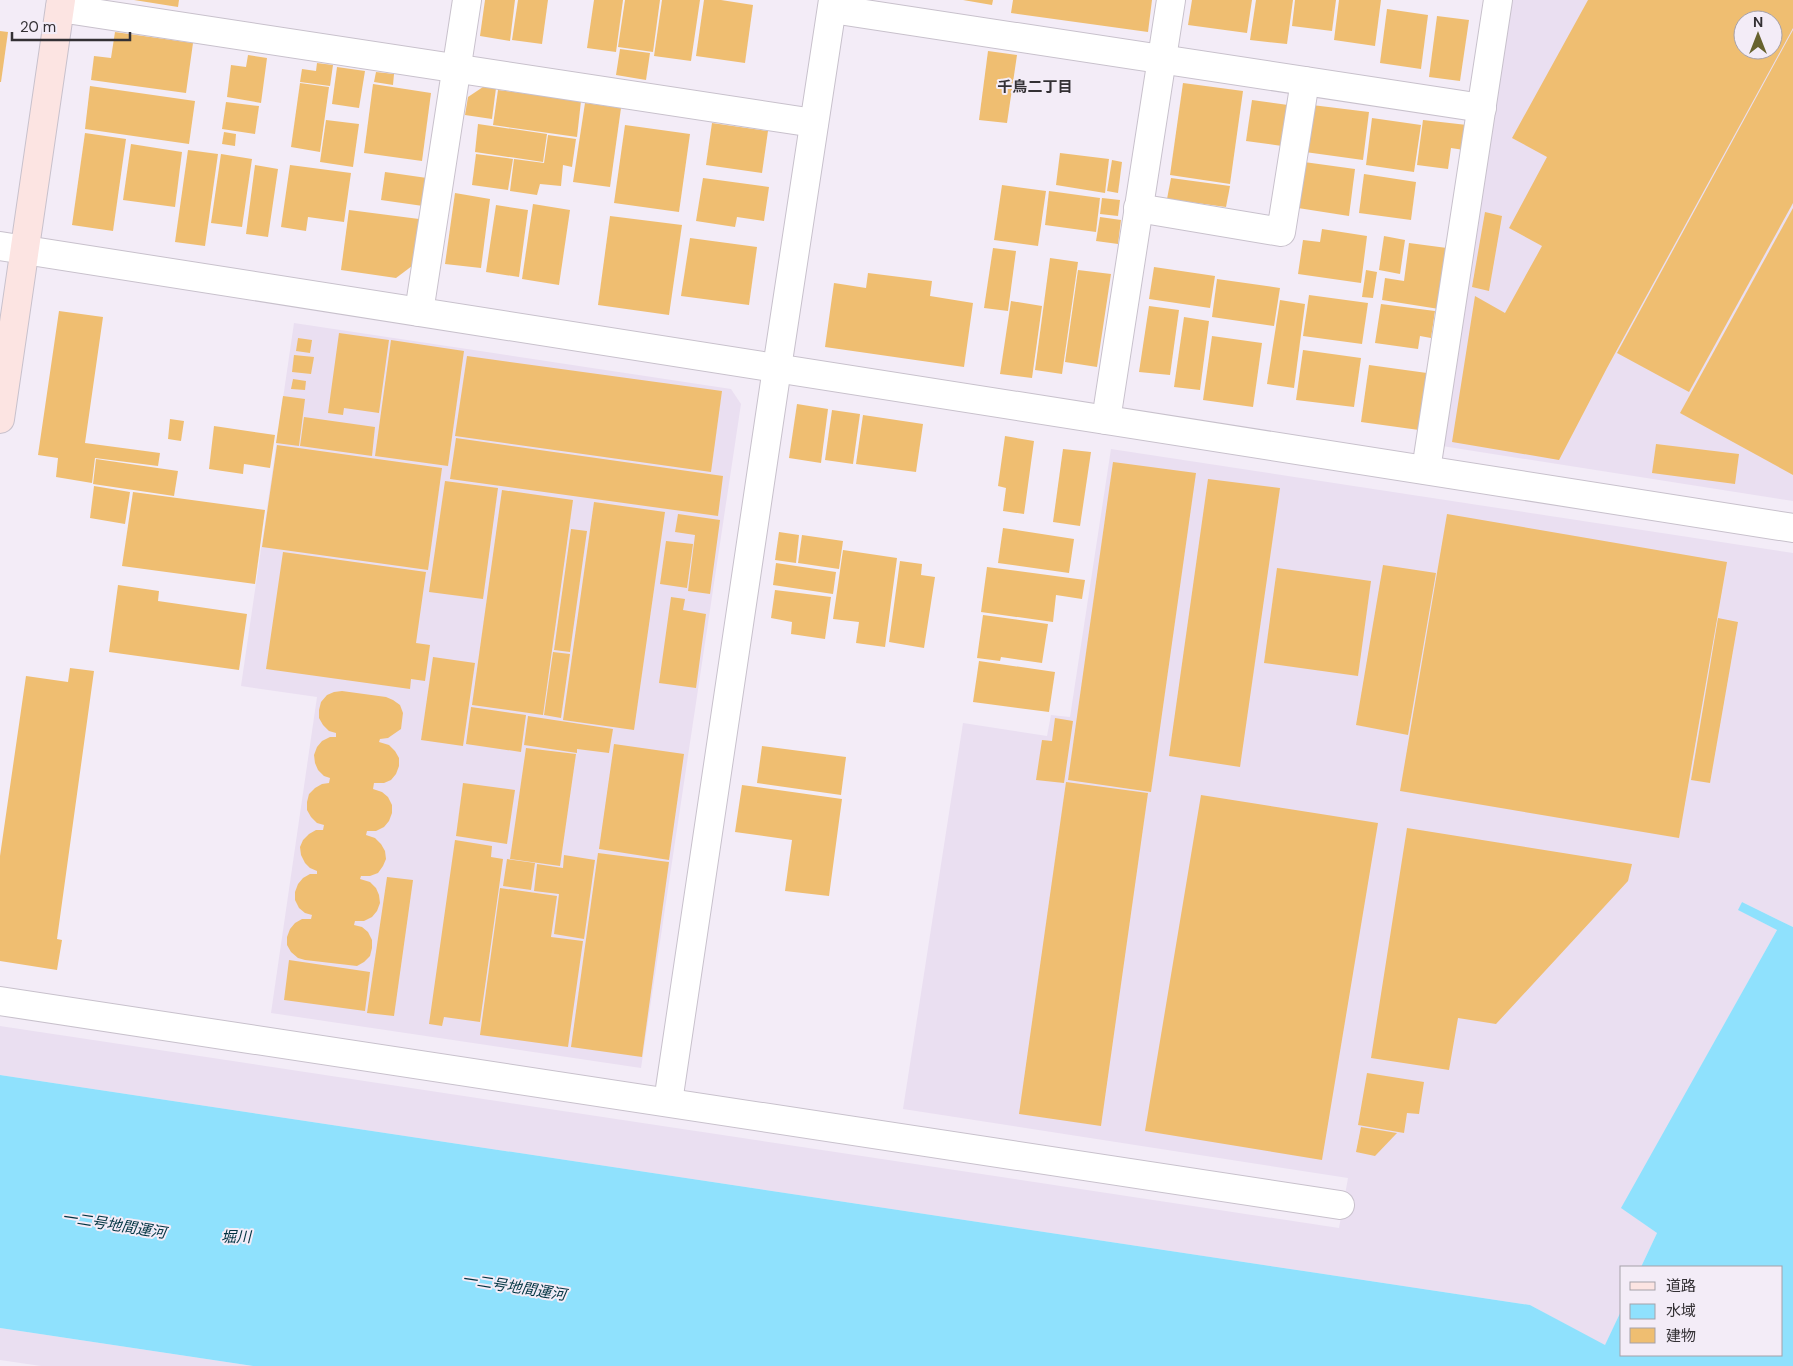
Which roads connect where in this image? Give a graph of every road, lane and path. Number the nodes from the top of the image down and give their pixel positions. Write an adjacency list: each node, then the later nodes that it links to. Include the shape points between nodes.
1 (467, 0): 7 (street)
2 (1171, 0): 6 (street)
3 (1498, 0): 9 (street)
4 (60, 4): 7 (street); 12 (street)
5 (833, 4): 6 (street); 10 (street)
6 (1162, 59): 8 (street); 11 (street)
7 (456, 69): 10 (street); 13 (street)
8 (1305, 81): 9 (street); 11 (street, via 1281,232)
9 (1482, 108): 17 (street)
10 (814, 123): 14 (street)
11 (1138, 208): 16 (street)
12 (13, 248): 13 (street); 15 (street)
13 (419, 312): 14 (street)
14 (777, 368): 16 (street); 20 (street)
15 (0, 419)
16 (1106, 420): 17 (street)
17 (1426, 470): 18 (street)
18 (1793, 528)
19 (0, 1001): 20 (street)
20 (668, 1102): 21 (street)
21 (1340, 1205)

